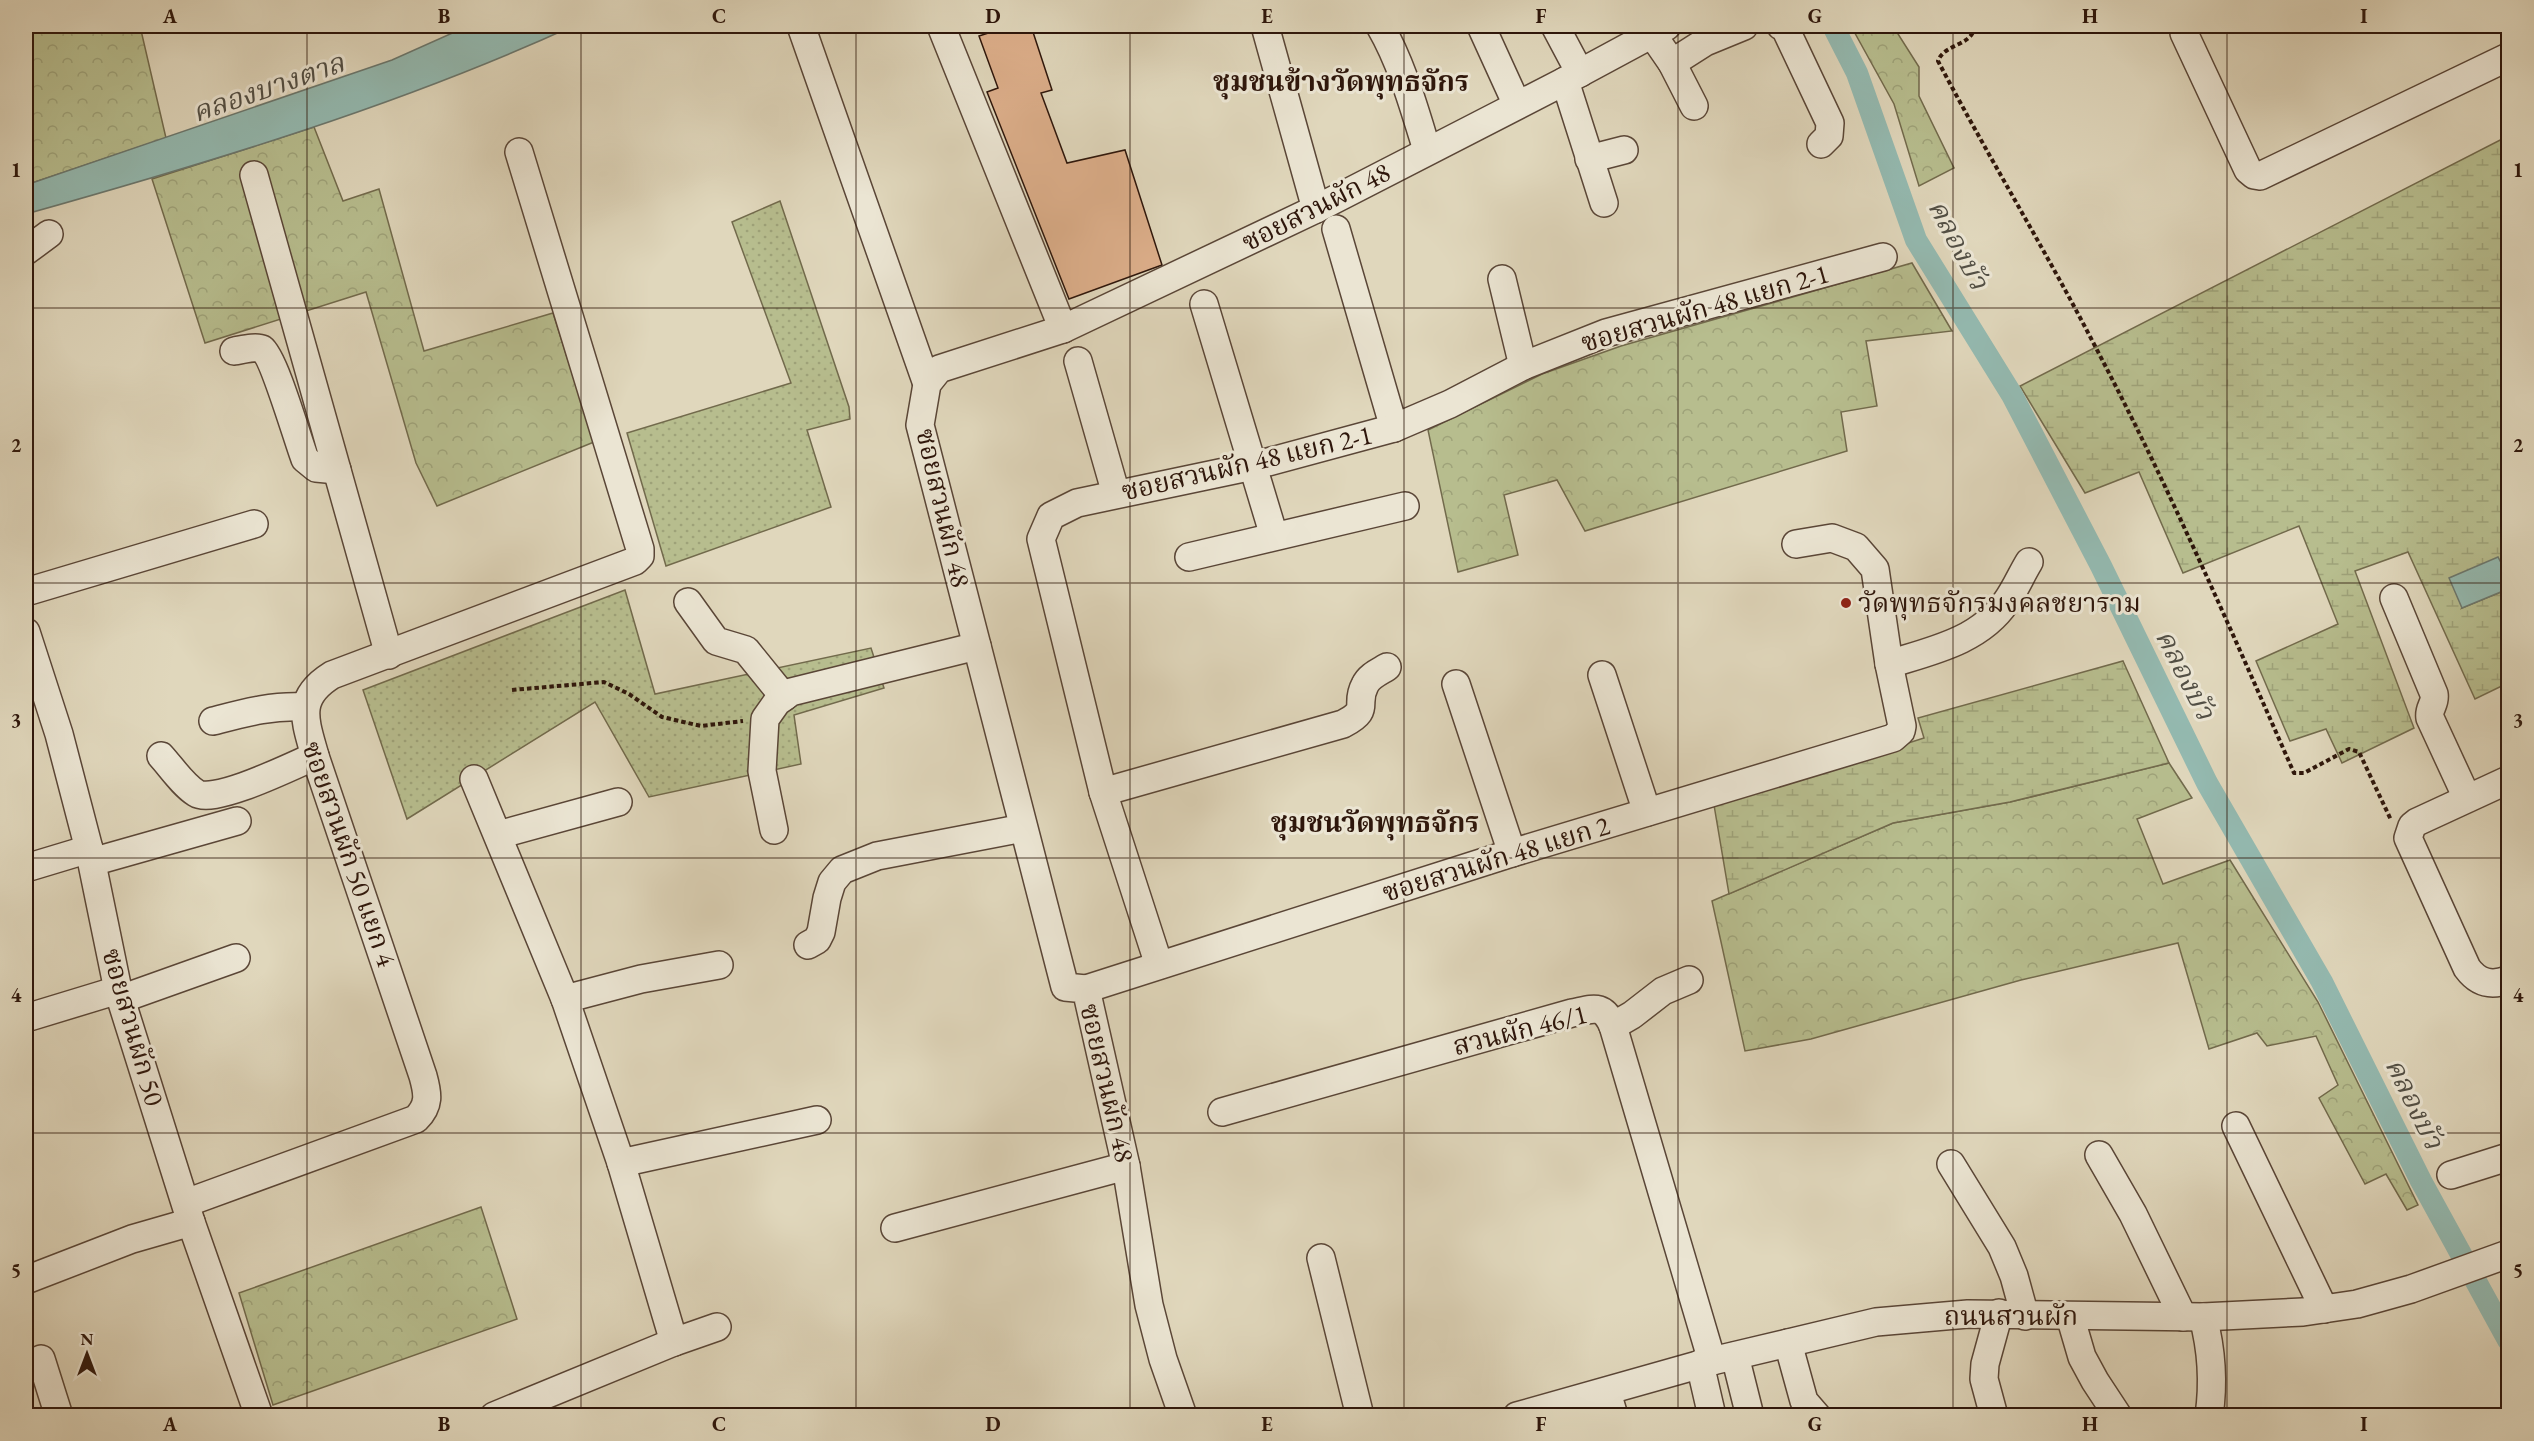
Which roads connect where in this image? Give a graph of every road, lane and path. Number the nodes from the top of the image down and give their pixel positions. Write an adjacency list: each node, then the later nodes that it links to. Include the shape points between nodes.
1 (801, 26): 35 (street)
2 (941, 26): 31 (street)
3 (1265, 26): 24 (street)
4 (1380, 26): 18 (street, via 1405,79)
5 (1481, 26): 15 (street)
6 (1555, 26): 14 (street)
7 (1744, 26): 13 (street, via 1705,42)
8 (1781, 26): 17 (street, via 1830,123 1829,136)
9 (1972, 26): 72 (path, via 1971,36 1942,52 1938,61 2096,348 2199,560 2294,773 2304,774 2349,749 2354,750 2359,753 2389,818)
10 (2184, 26): 12 (street, via 2248,170 2260,176)
11 (1660, 30): 13 (street); 14 (street, ซอยสวนผัก 48)
12 (2508, 57)
13 (1672, 63): 16 (street)
14 (1573, 77): 15 (street, ซอยสวนผัก 48); 21 (street)
15 (1517, 105): 18 (street, ซอยสวนผัก 48)
16 (1694, 106)
17 (1821, 144)
18 (1427, 150): 24 (street, ซอยสวนผัก 48)
19 (1624, 150): 21 (street)
20 (519, 152): 51 (street, ซอยสวนผัก 50 แยก 4, via 640,556)
21 (1589, 159): 23 (street)
22 (254, 175): 38 (street)
23 (1604, 203)
24 (1316, 209): 31 (street, ซอยสวนผัก 48)
25 (1336, 229): 36 (street)
26 (49, 234): 27 (street)
27 (26, 250)
28 (1883, 257): 34 (street, ซอยสวนผัก 48 แยก 2-1, via 1606,333)
29 (1502, 279): 34 (street)
30 (1204, 304): 37 (street)
31 (1063, 329): 35 (street, ซอยสวนผัก 48, via 939,369)
32 (234, 351): 38 (street, via 263,350 272,365 305,459 316,468)
33 (1078, 361): 39 (street)
34 (1522, 366): 36 (street, ซอยสวนผัก 48 แยก 2-1)
35 (927, 384): 50 (street, ซอยสวนผัก 48, via 920,425)
36 (1395, 428): 37 (street, ซอยสวนผัก 48 แยก 2-1)
37 (1253, 466): 39 (street, ซอยสวนผัก 48 แยก 2-1); 42 (street)
38 (337, 470): 51 (street)
39 (1116, 494): 65 (street, ซอยสวนผัก 48 แยก 2-1, via 1077,503 1051,516 1041,539)
40 (1405, 506): 42 (street)
41 (254, 524): 46 (street)
42 (1274, 536): 44 (street)
43 (1796, 544): 52 (street, via 1832,538 1856,547 1875,569)
44 (1189, 557)
45 (2029, 562): 52 (street, via 2006,603 1982,627 1955,642)
46 (26, 592)
47 (2394, 598): 66 (street, via 2434,694 2430,718)
48 (688, 602): 57 (street, via 716,641 746,650)
49 (26, 632): 75 (street, ซอยสวนผัก 50)
50 (977, 646): 57 (street, via 791,692); 70 (street, ซอยสวนผัก 48)
51 (389, 655): 58 (street, ซอยสวนผัก 50 แยก 4, via 318,683)
52 (1889, 664): 68 (street, ซอยสวนผัก 48 แยก 2, via 1902,726 1898,735)
53 (1387, 668): 65 (street, via 1369,678 1362,691 1361,711 1343,724)
54 (1602, 675): 68 (street)
55 (1456, 684): 74 (street)
56 (512, 690): 59 (path, via 604,682 662,717 701,726)
57 (784, 697): 59 (street)
58 (305, 707): 60 (street, via 259,709); 62 (street, ซอยสวนผัก 50 แยก 4)
59 (765, 719): 71 (street, via 762,771)
60 (213, 721)
61 (161, 756): 62 (street, via 196,793 205,796 230,792)
62 (315, 756): 97 (street, ซอยสวนผัก 50 แยก 4, via 423,1076 428,1104 417,1119)
63 (474, 778): 73 (street)
64 (2508, 780): 66 (street)
65 (1103, 792): 80 (street, ซอยสวนผัก 48 แยก 2-1)
66 (2467, 798): 72 (street, via 2417,822)
67 (618, 802): 73 (street)
68 (1647, 812): 74 (street, ซอยสวนผัก 48 แยก 2)
69 (237, 821): 75 (street)
70 (1023, 828): 77 (street, via 877,856 842,870 832,882 821,932); 83 (street, ซอยสวนผัก 48, via 1065,987)
71 (774, 830)
72 (2409, 832): 81 (street, via 2409,843 2467,968 2486,983)
73 (498, 835): 85 (street)
74 (1512, 854): 80 (street, ซอยสวนผัก 48 แยก 2)
75 (91, 856): 76 (street); 84 (street, ซอยสวนผัก 50)
76 (26, 868)
77 (808, 945)
78 (236, 958): 84 (street)
79 (718, 965): 85 (street, via 641,979)
80 (1159, 965): 83 (street, ซอยสวนผัก 48 แยก 2)
81 (2508, 980)
82 (1689, 981): 87 (street, via 1663,991)
83 (1086, 989): 95 (street, ซอยสวนผัก 48)
84 (120, 994): 86 (street); 97 (street, ซอยสวนผัก 50)
85 (565, 999): 93 (street)
86 (26, 1018)
87 (1613, 1026): 88 (street, สวนผัก 46/1, via 1602,1010 1572,1013); 110 (street, สวนผัก 46/1)
88 (1222, 1112)
89 (817, 1120): 93 (street)
90 (2236, 1126): 102 (street)
91 (2099, 1155): 105 (street)
92 (2508, 1157): 96 (street)
93 (621, 1163): 107 (street)
94 (1951, 1164): 103 (street, via 2002,1247 2014,1276)
95 (1126, 1166): 98 (street); 115 (street, ซอยสวนผัก 48, via 1149,1305)
96 (2451, 1175)
97 (188, 1212): 101 (street, via 132,1239); 113 (street, ซอยสวนผัก 50)
98 (895, 1228)
99 (2508, 1254): 102 (street, ถนนสวนผัก, via 2411,1289)
100 (1321, 1258): 116 (street)
101 (26, 1280)
102 (2324, 1310): 105 (street, ถนนสวนผัก)
103 (2012, 1315): 104 (street, ถนนสวนผัก); 108 (street, ถนนสวนผัก, via 1938,1315 1876,1323); 121 (street, via 1985,1364 1984,1379)
104 (2070, 1316): 105 (street, ถนนสวนผัก); 122 (street, via 2082,1356)
105 (2193, 1317): 123 (street, via 2213,1367)
106 (717, 1327): 107 (street)
107 (674, 1342): 114 (street)
108 (1788, 1343): 110 (street, ถนนสวนผัก); 120 (street, via 1804,1401)
109 (40, 1359): 112 (street)
110 (1716, 1361): 111 (street, ถนนสวนผัก); 118 (street); 119 (street)
111 (1610, 1404): 117 (street, ถนนสวนผัก)
112 (59, 1416)
113 (259, 1416)
114 (494, 1416)
115 (1183, 1416)
116 (1360, 1416)
117 (1517, 1416)
118 (1712, 1416)
119 (1750, 1416)
120 (1817, 1416)
121 (1994, 1416)
122 (2118, 1416)
123 (2209, 1416)

